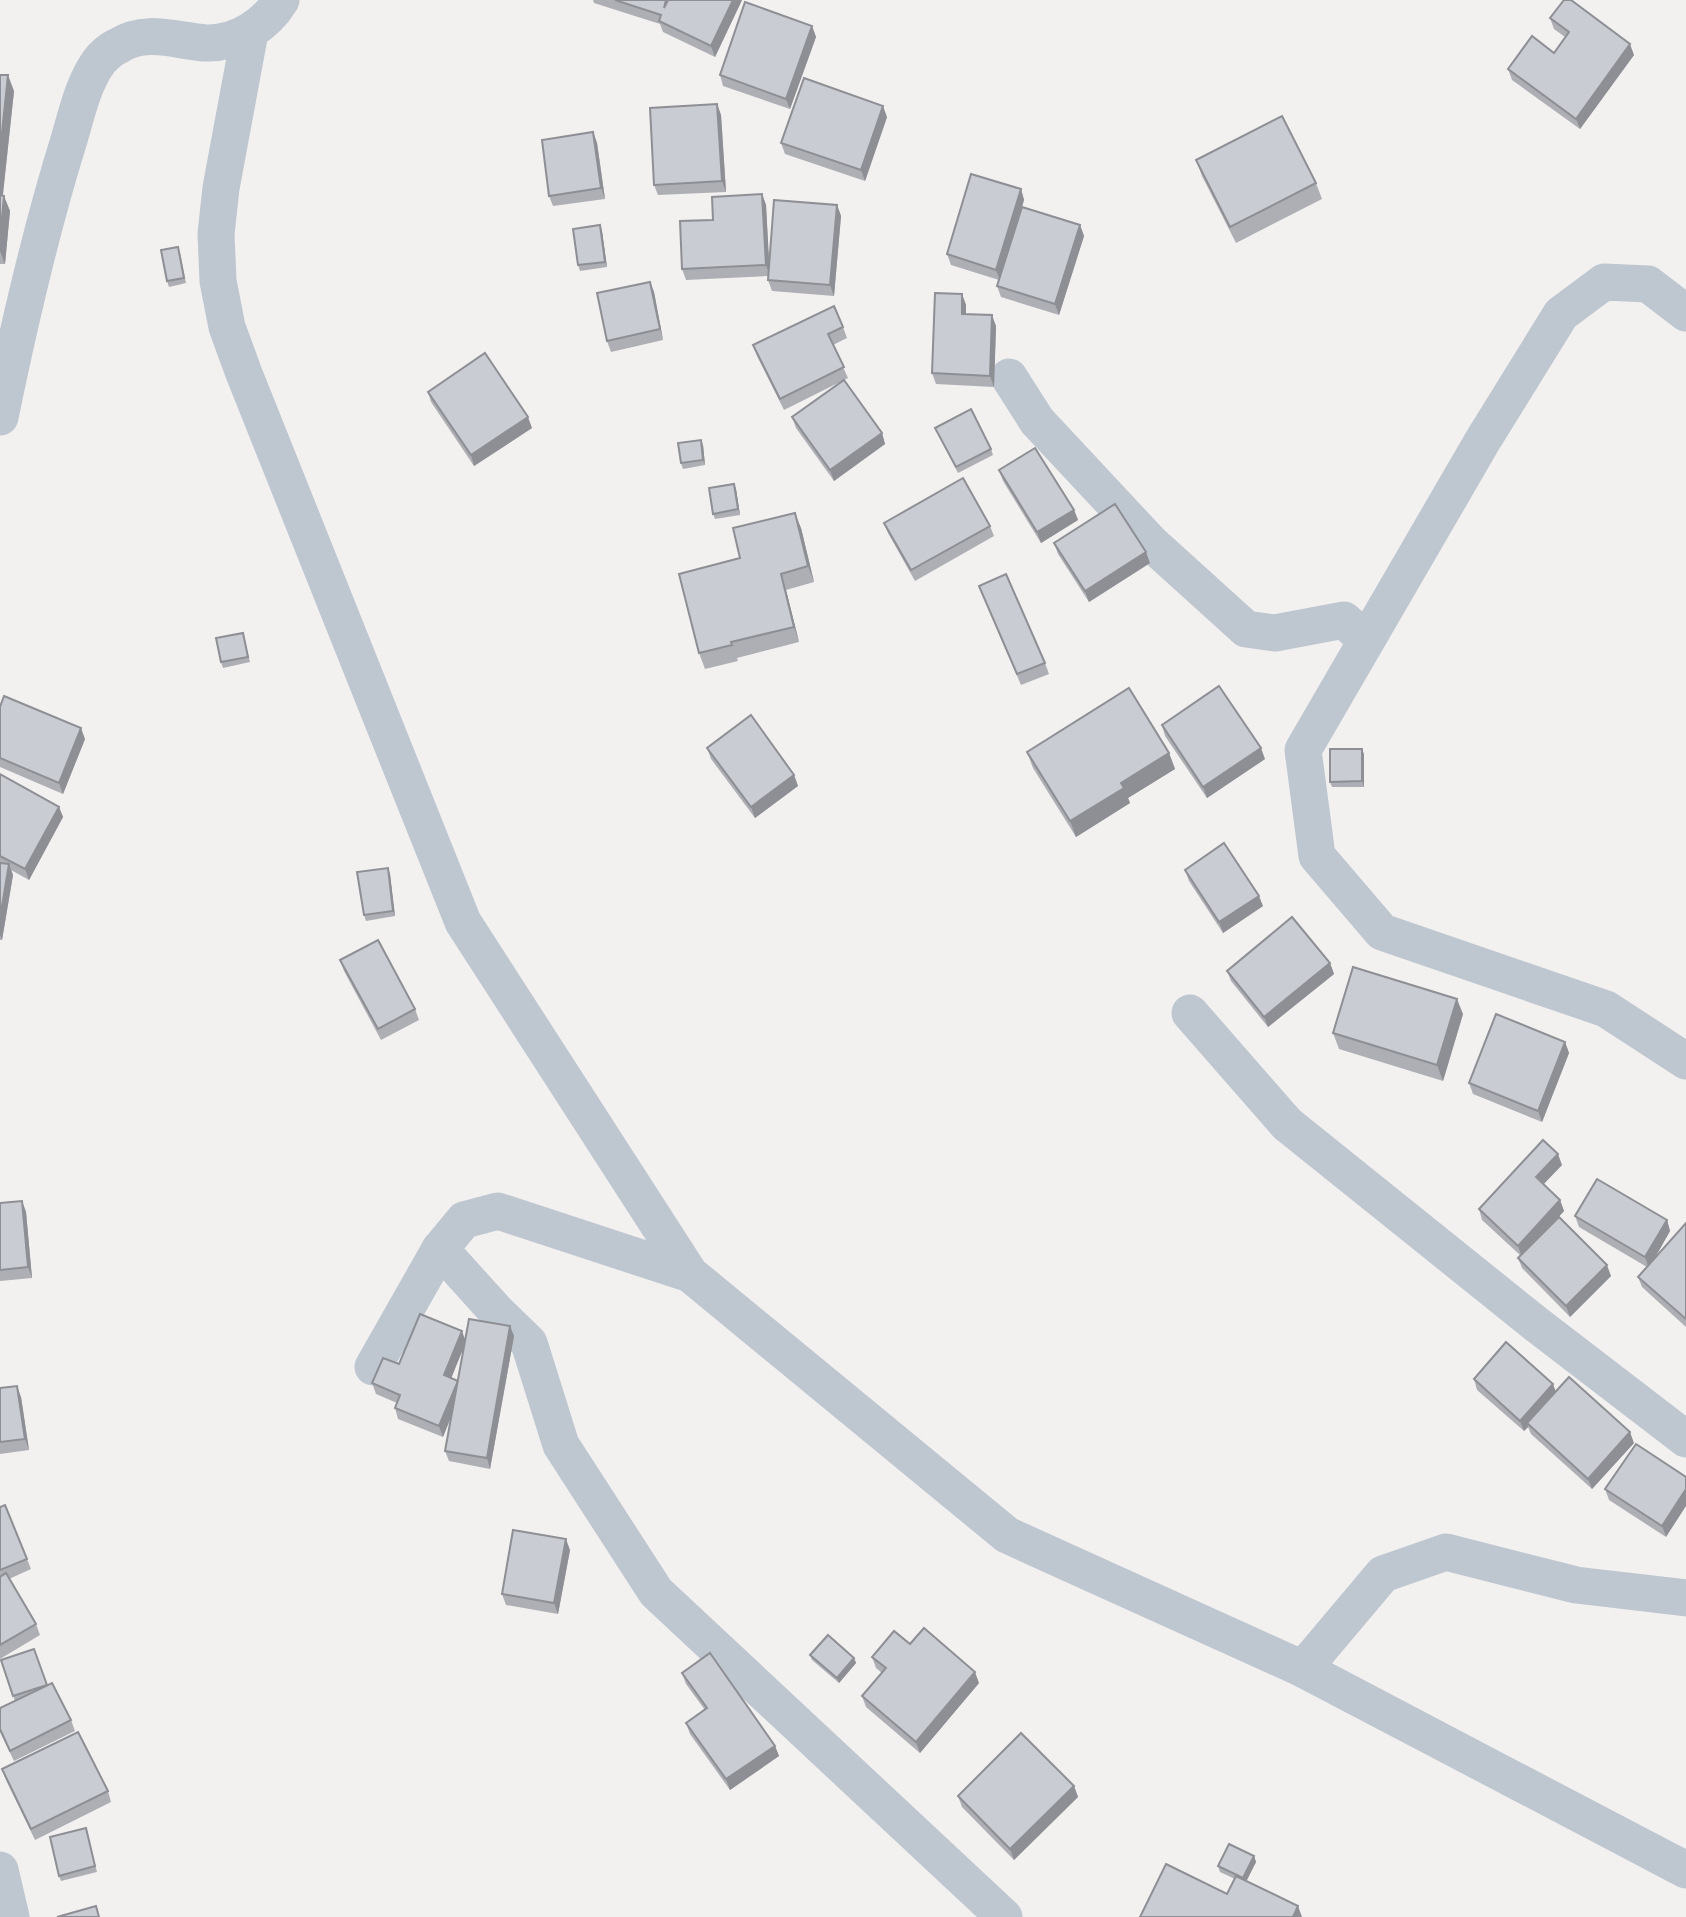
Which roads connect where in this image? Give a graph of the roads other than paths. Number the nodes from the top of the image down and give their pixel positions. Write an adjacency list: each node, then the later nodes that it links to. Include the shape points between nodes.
1 (281, 0): 2 (street)
2 (250, 32): 5 (street, via 209,43 163,36 136,38 99,61 86,84 61,167 16,336); 10 (street, via 216,234 218,281 227,327 463,922)
3 (1686, 313): 6 (street, via 1648,284 1604,282 1561,314)
4 (1009, 377): 6 (street, via 1037,421 1151,543 1246,629 1275,633 1344,620)
5 (0, 418)
6 (1366, 640): 8 (street, via 1303,750 1317,856 1382,932 1606,1009)
7 (1190, 1013): 12 (street, via 1287,1124)
8 (1686, 1060)
9 (440, 1249): 10 (street, via 464,1220 498,1211); 11 (street); 18 (street, via 529,1343 561,1445 656,1592)
10 (690, 1274): 14 (street, via 1007,1535)
11 (373, 1367)
12 (1686, 1439)
13 (1686, 1598): 14 (street, via 1576,1585 1446,1552 1383,1574)
14 (1303, 1669): 16 (street)
15 (0, 1870): 17 (street)
16 (1686, 1870)
17 (11, 1917)
18 (1004, 1917)

